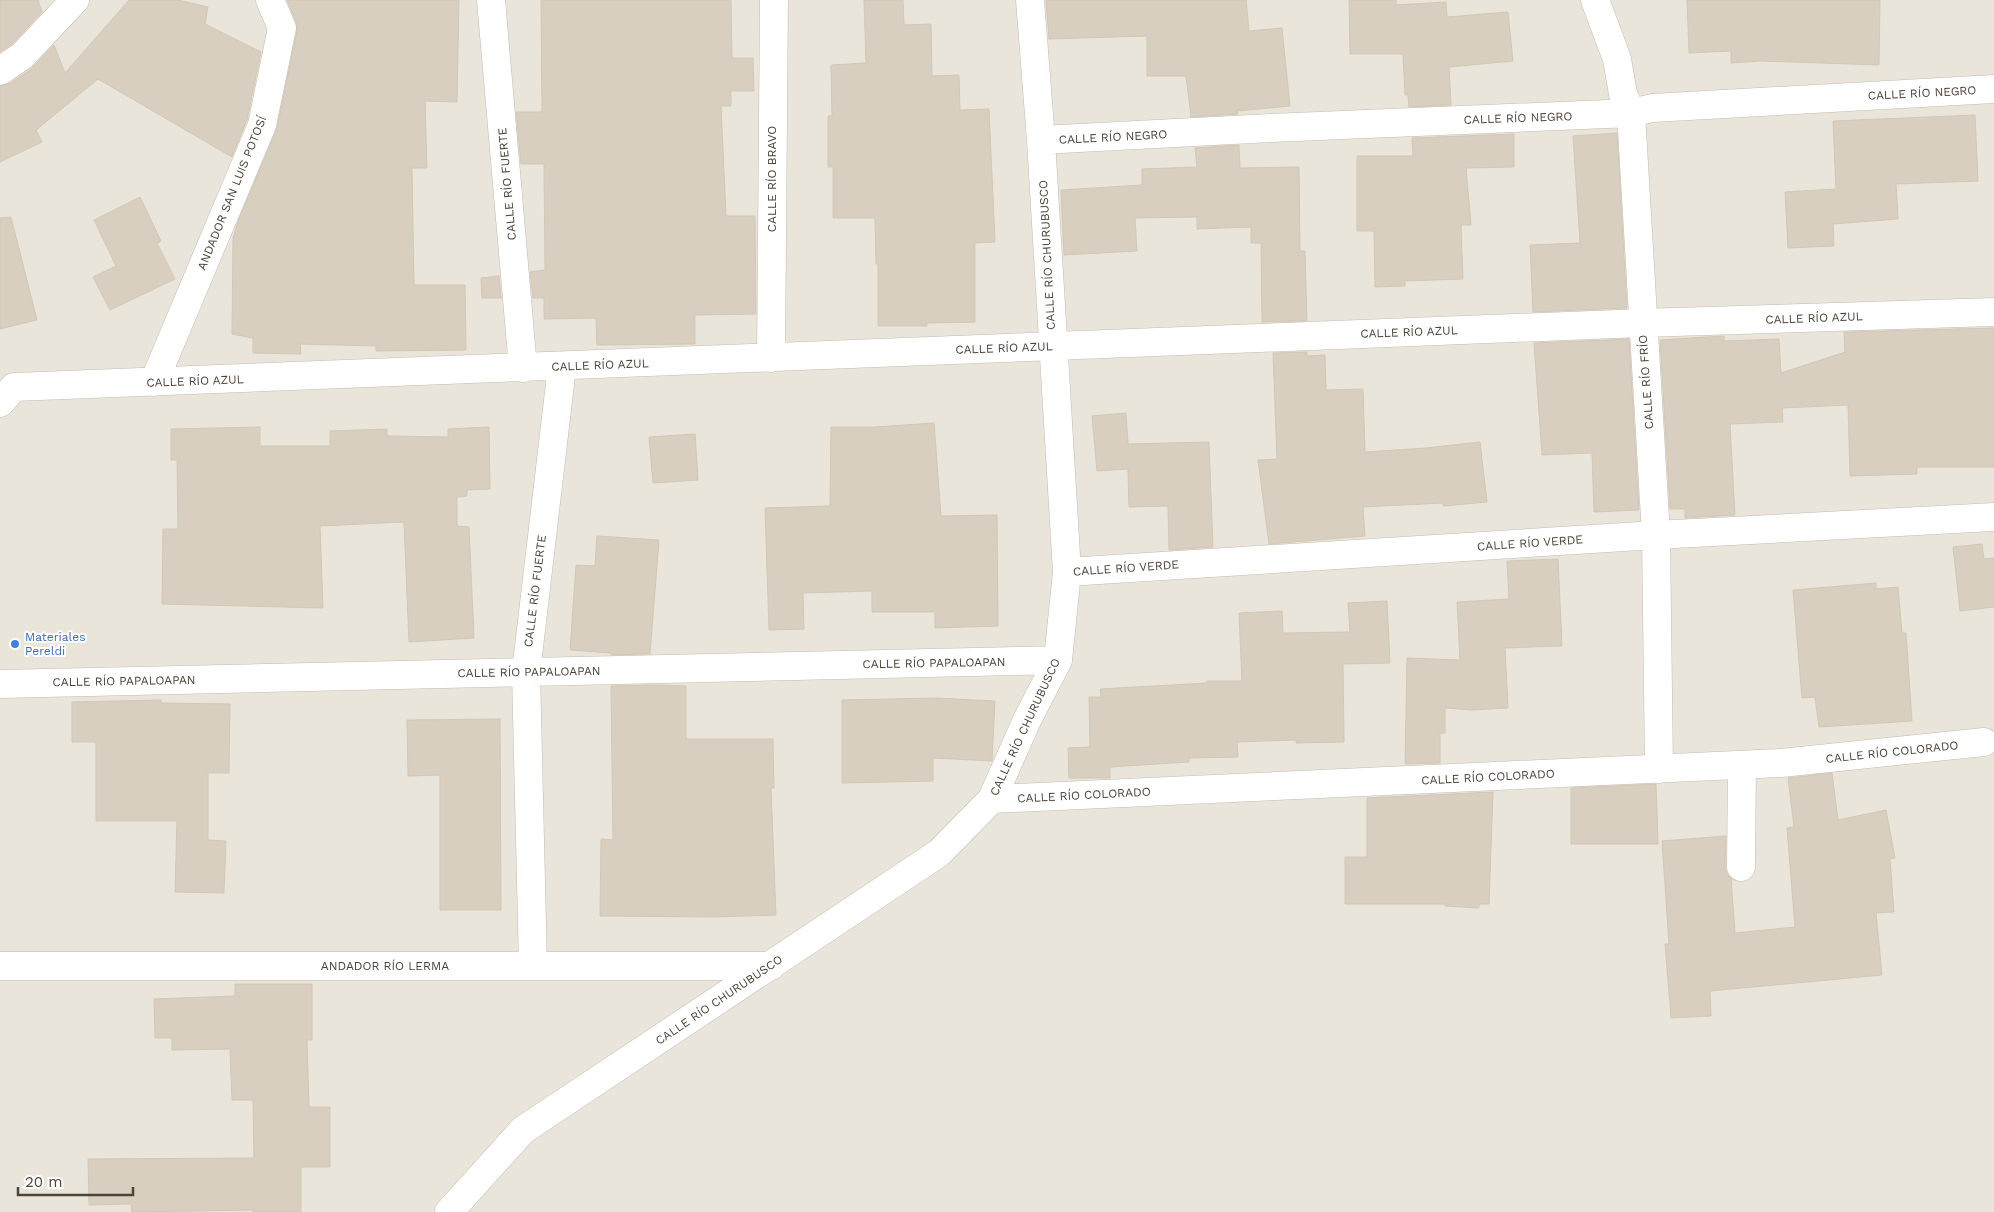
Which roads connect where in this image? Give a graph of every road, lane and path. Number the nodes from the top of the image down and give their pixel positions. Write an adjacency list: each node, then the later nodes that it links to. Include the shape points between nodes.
1 (75, 0): 7 (street, via 22,56)
2 (270, 0): 17 (street, ANDADOR SAN LUIS POTOSÍ, via 282,28 262,124)
3 (490, 0): 16 (street, CALLE RÍO FUERTE)
4 (774, 0): 14 (street, CALLE RÍO BRAVO)
5 (1030, 0): 10 (street, CALLE RÍO CHURUBUSCO)
6 (1595, 0): 9 (street, CALLE RÍO FRÍO, via 1617,60 1623,94)
7 (0, 71)
8 (1994, 90): 9 (street, CALLE RÍO NEGRO, via 1652,108)
9 (1631, 113): 10 (street, CALLE RÍO NEGRO); 12 (street, CALLE RÍO FRÍO)
10 (1041, 140): 13 (street, CALLE RÍO CHURUBUSCO)
11 (1994, 312): 12 (street, CALLE RÍO AZUL)
12 (1642, 323): 13 (street, CALLE RÍO AZUL); 20 (street, CALLE RÍO FRÍO)
13 (1053, 346): 14 (street, CALLE RÍO AZUL); 21 (street, CALLE RÍO CHURUBUSCO)
14 (771, 358): 15 (street, CALLE RÍO AZUL)
15 (562, 367): 16 (street, CALLE RÍO AZUL); 23 (street, CALLE RÍO FUERTE)
16 (523, 368): 17 (street, CALLE RÍO AZUL)
17 (154, 382): 18 (street, CALLE RÍO AZUL)
18 (7, 395)
19 (1994, 517): 20 (street, CALLE RÍO VERDE)
20 (1656, 535): 21 (street, CALLE RÍO VERDE); 27 (street, CALLE RÍO FRÍO)
21 (1067, 572): 22 (street, CALLE RÍO CHURUBUSCO)
22 (1058, 660): 23 (street, CALLE RÍO PAPALOAPAN); 28 (street, CALLE RÍO CHURUBUSCO)
23 (526, 672): 24 (street, CALLE RÍO PAPALOAPAN); 31 (street, CALLE RÍO FUERTE)
24 (0, 684)
25 (1984, 742): 26 (street, CALLE RÍO COLORADO, via 1781,764)
26 (1742, 765): 27 (street, CALLE RÍO COLORADO); 29 (street)
27 (1659, 769): 28 (street, CALLE RÍO COLORADO)
28 (992, 799): 32 (street, CALLE RÍO CHURUBUSCO, via 939,853)
29 (1741, 868)
30 (0, 966): 31 (street, ANDADOR RÍO LERMA)
31 (533, 966): 32 (street, ANDADOR RÍO LERMA)
32 (771, 966): 33 (street, CALLE RÍO CHURUBUSCO, via 523,1130)
33 (448, 1212)

